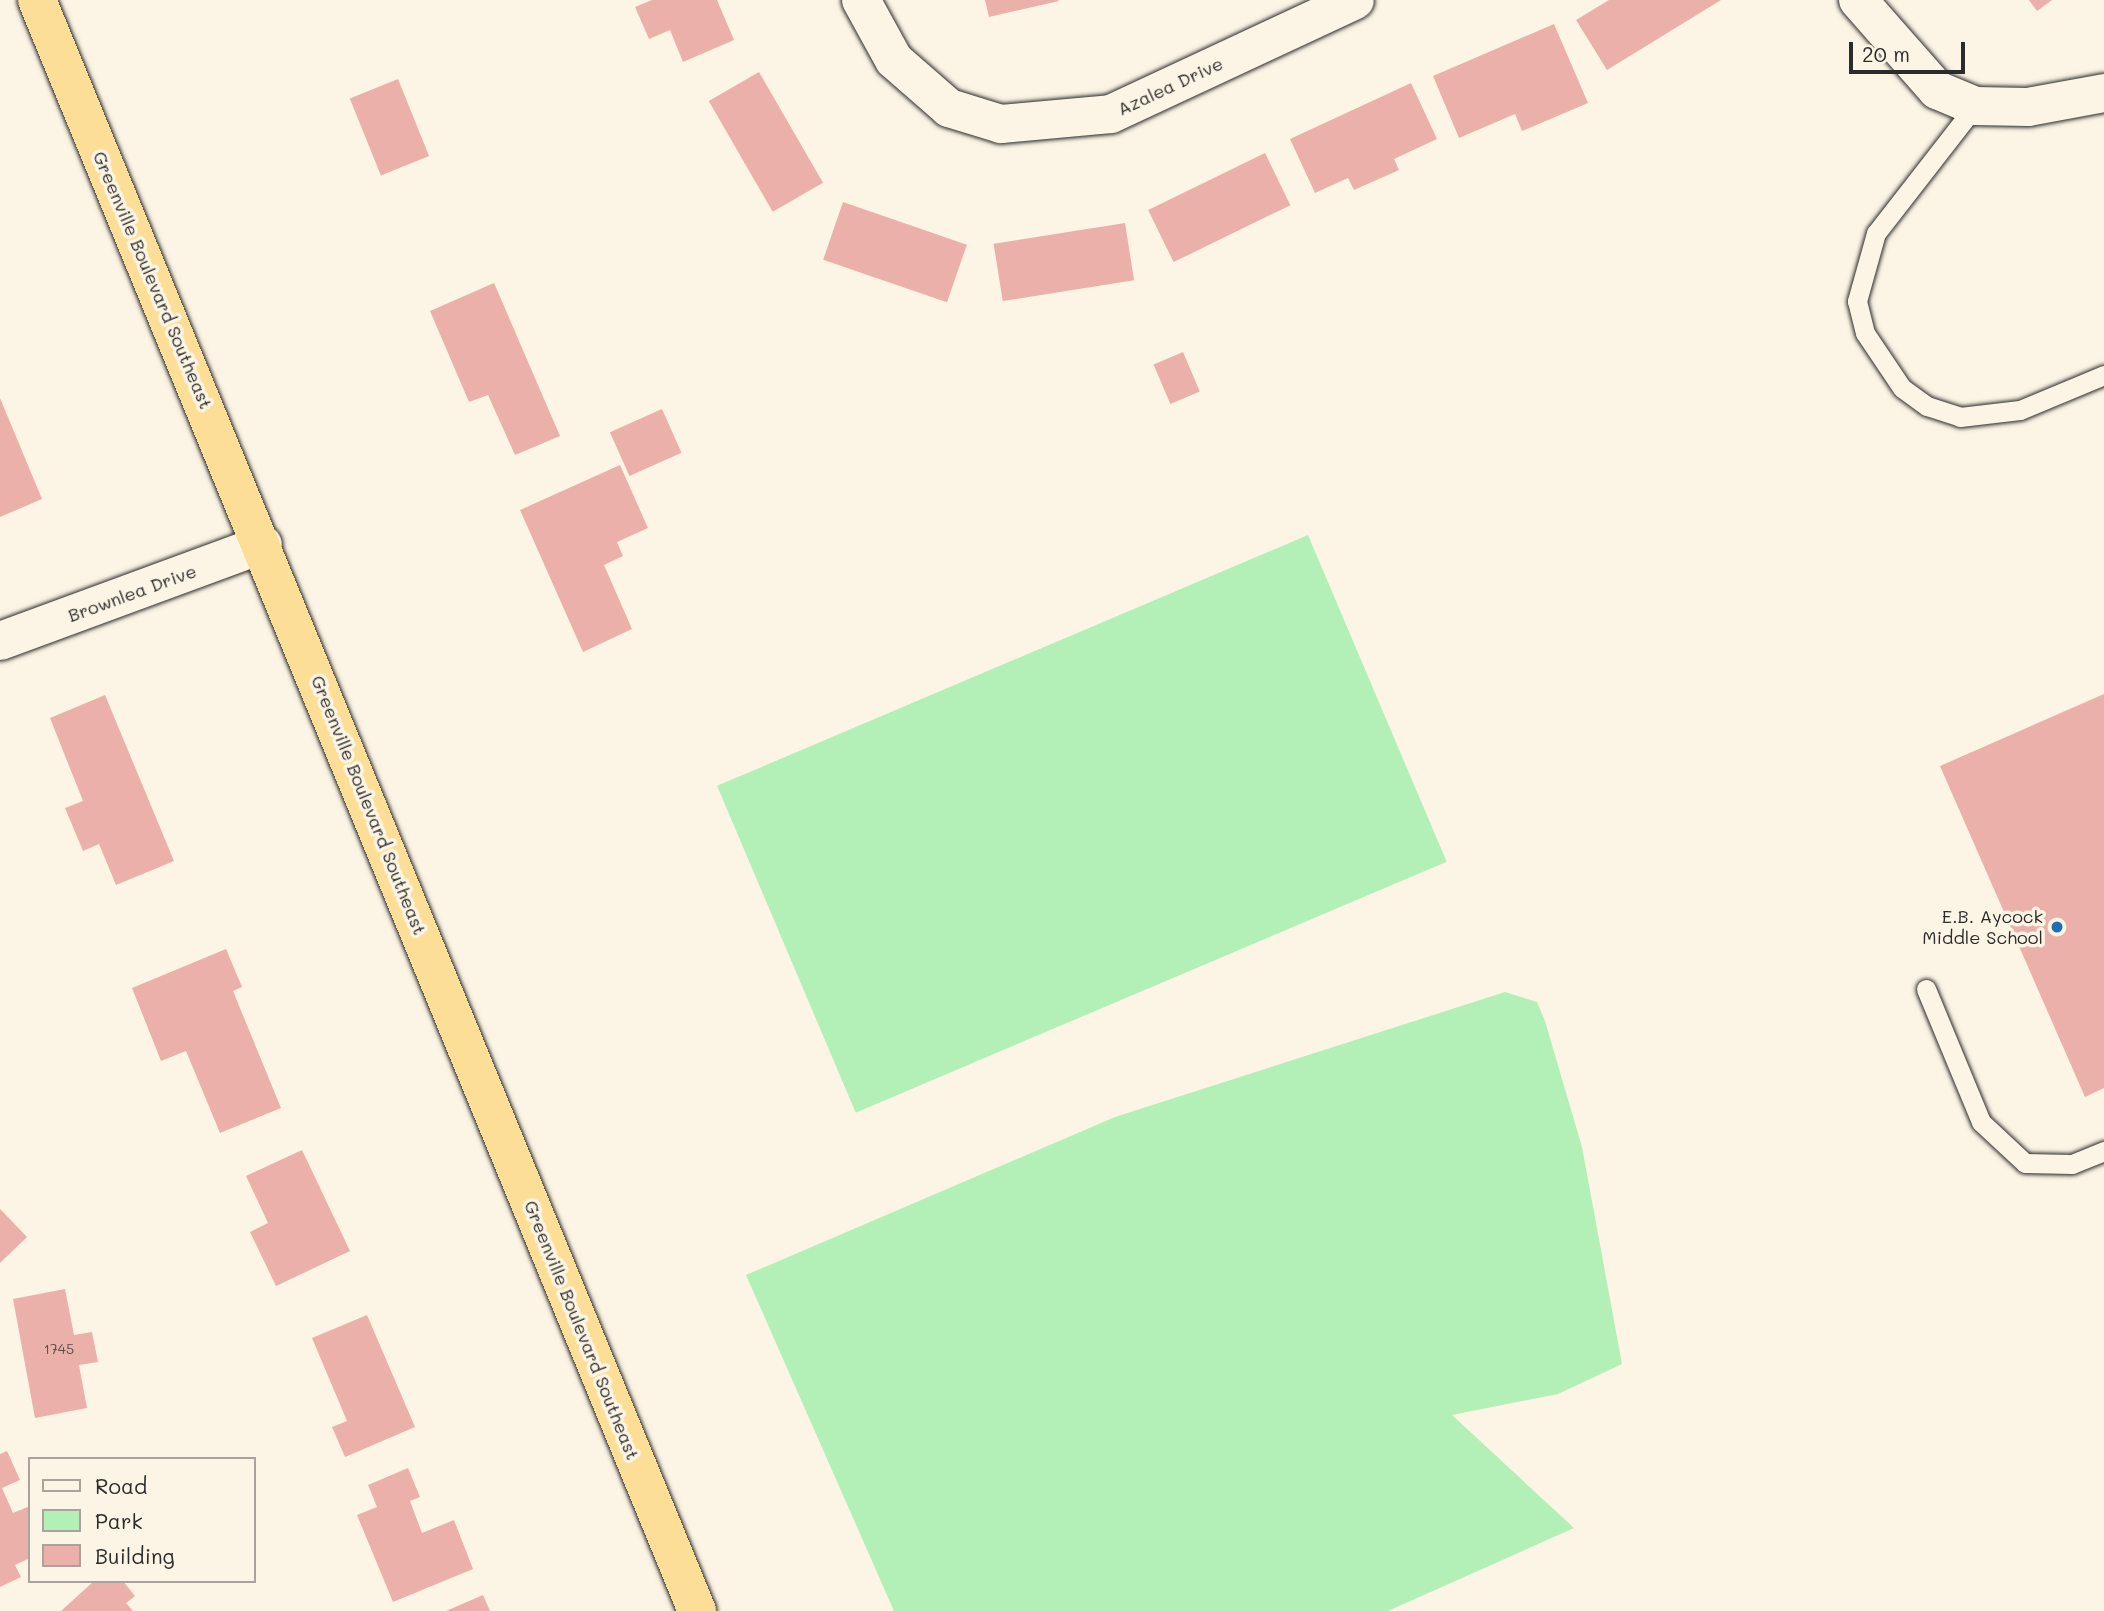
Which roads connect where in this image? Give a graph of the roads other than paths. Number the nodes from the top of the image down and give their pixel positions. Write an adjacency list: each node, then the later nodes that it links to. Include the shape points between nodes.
1 (37, 0): 8 (highway, Greenville Boulevard Southeast)
2 (861, 0): 3 (street, Azalea Drive, via 894,60 948,107 1001,124 1111,114)
3 (1355, 0)
4 (1858, 0): 6 (street, via 1937,90)
5 (2104, 93): 6 (street, via 2028,107)
6 (1975, 106): 7 (lane, via 1876,233 1857,301 1865,333 1902,388 1927,406 1960,417 2020,411)
7 (2104, 375)
8 (263, 544): 9 (street, Brownlea Drive); 12 (highway, Greenville Boulevard Southeast)
9 (0, 642)
10 (1926, 989): 11 (lane, via 1981,1122 2025,1163 2072,1164)
11 (2104, 1151)
12 (697, 1611)

